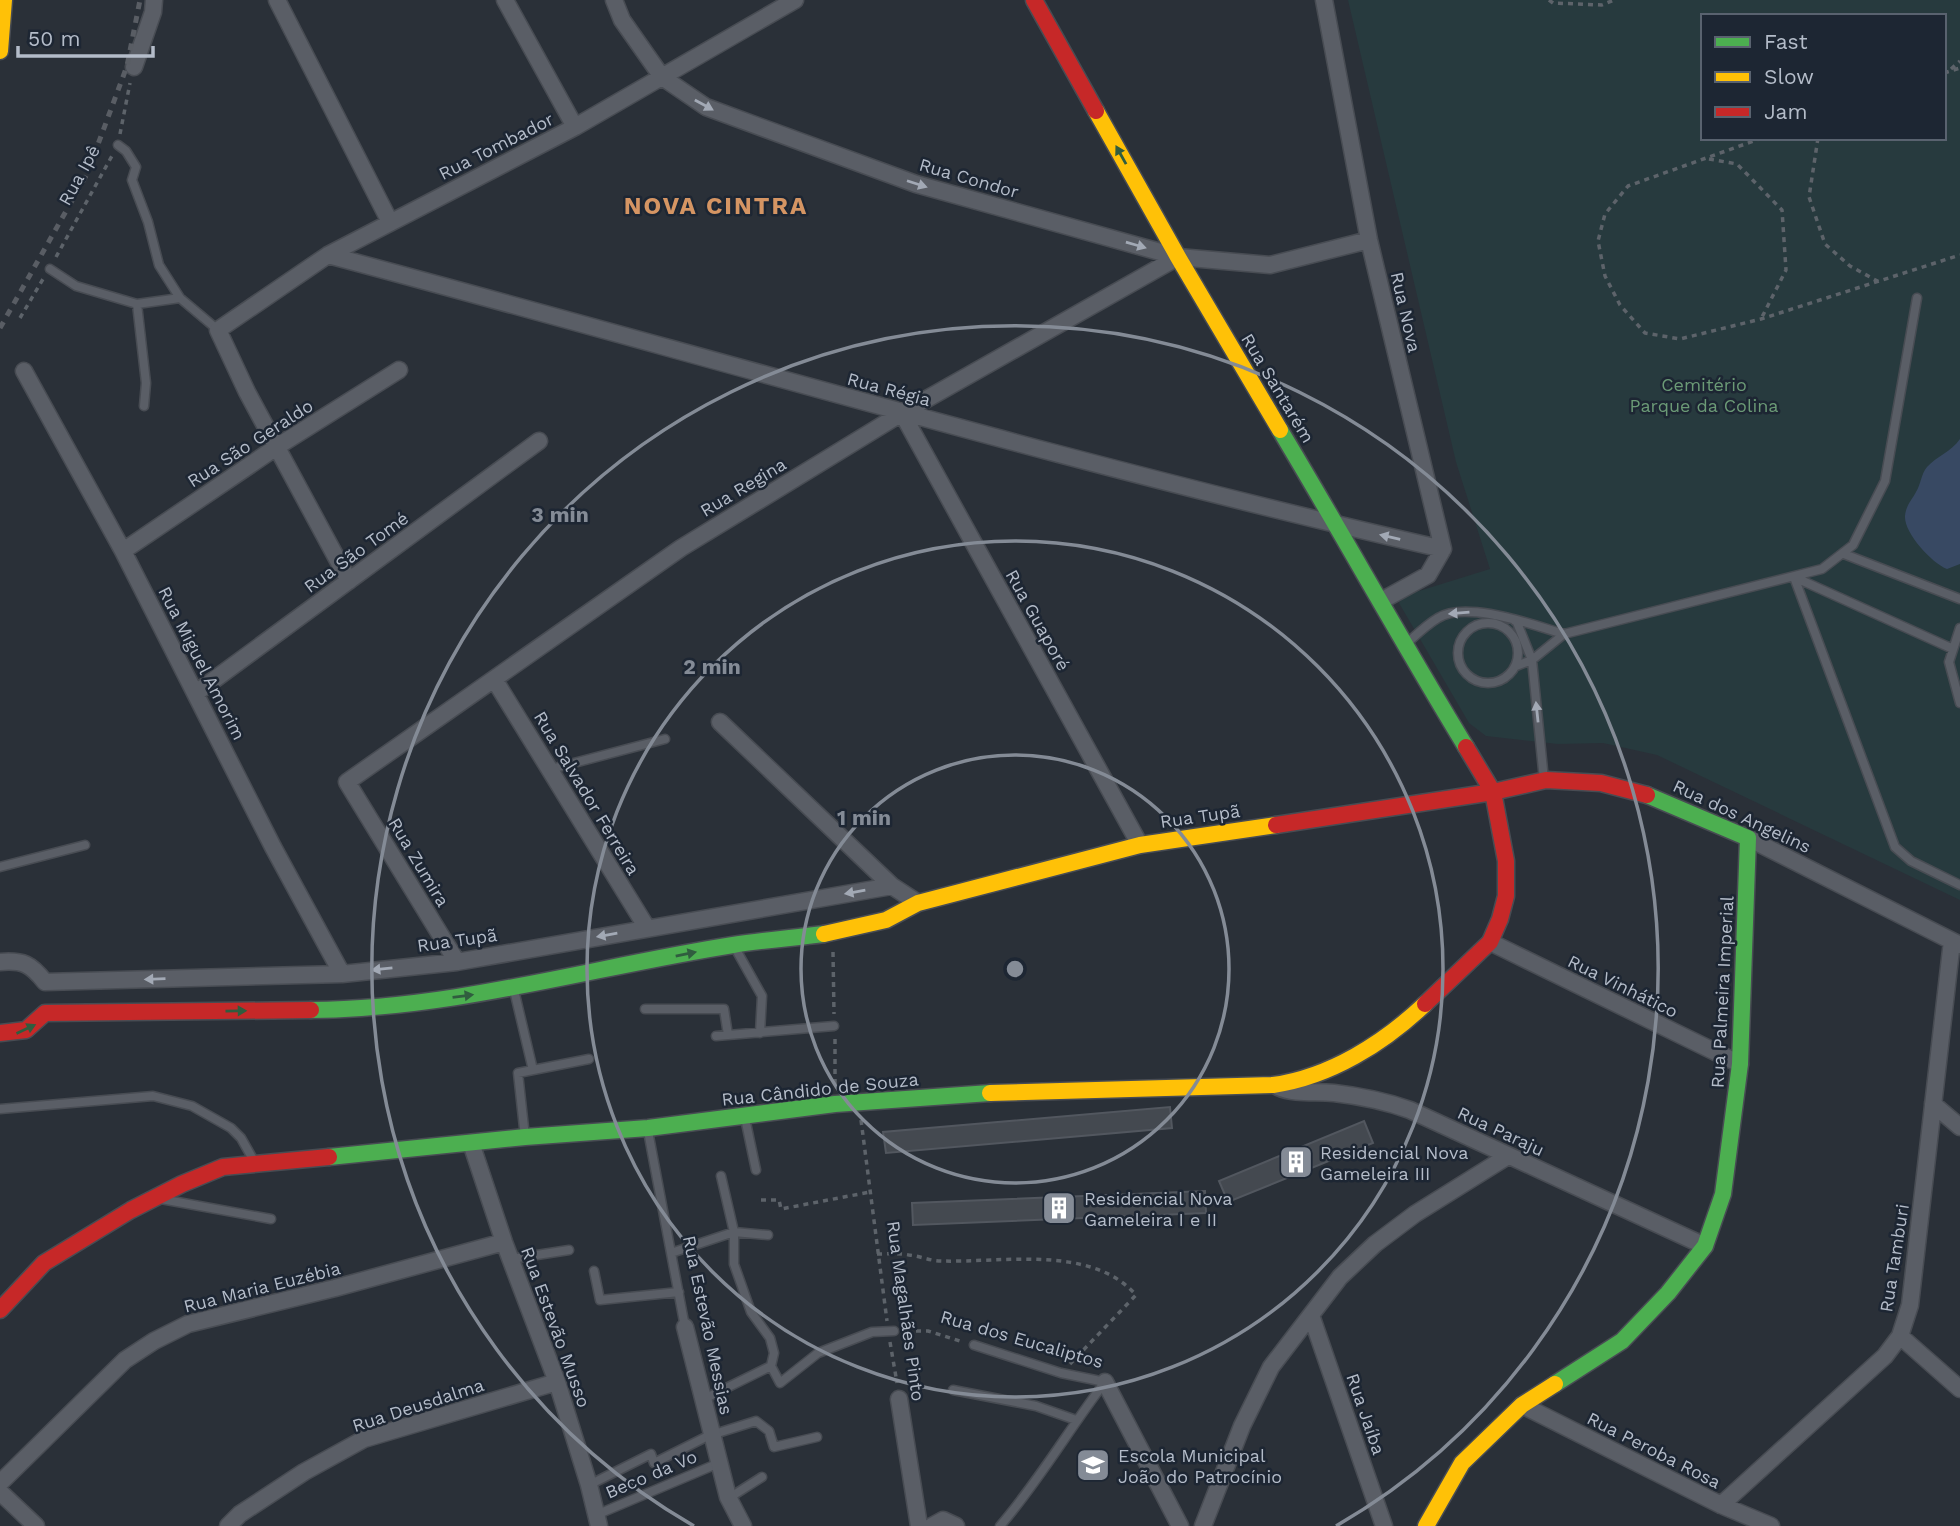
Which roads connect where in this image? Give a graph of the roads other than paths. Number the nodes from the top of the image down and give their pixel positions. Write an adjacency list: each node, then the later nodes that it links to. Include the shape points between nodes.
1 (4, 0): 9 (street)
2 (154, 0): 10 (street)
3 (277, 0): 14 (street)
4 (505, 0): 12 (street)
5 (614, 0): 11 (street, Rua Condor, via 622,20)
6 (795, 0): 11 (street, Rua Tombador)
7 (1034, 0): 17 (street, Rua Santarém, one-way to 7)
8 (1320, 1): 15 (street, Rua Nova)
9 (0, 51)
10 (134, 67)
11 (662, 77): 12 (street, Rua Tombador); 17 (street, Rua Condor, one-way to 17, via 706,107 916,184)
12 (575, 127): 14 (street, Rua Tombador)
13 (118, 145): 19 (lane, via 136,167 132,180 159,265)
14 (390, 222): 16 (street, Rua Tombador)
15 (1368, 240): 17 (street, Rua Condor, via 1270,265); 30 (street, Rua Nova)
16 (328, 255): 22 (street, Rua Tombador); 26 (street, Rua Régia)
17 (1178, 257): 26 (street, Rua Regina); 29 (street, Rua Santarém)
18 (50, 269): 21 (lane, via 76,286)
19 (180, 298): 21 (lane); 22 (lane)
20 (1917, 298): 32 (lane, via 1885,481 1862,530)
21 (137, 304): 25 (lane, via 146,383)
22 (218, 330): 28 (street)
23 (399, 370): 28 (street, Rua São Geraldo)
24 (24, 371): 31 (street, Rua Miguel Amorim)
25 (144, 407)
26 (902, 413): 29 (street, Rua Régia); 45 (street, Rua Regina, via 681,548); 56 (street, Rua Guaporé)
27 (539, 441): 34 (street, Rua São Tomé)
28 (278, 446): 31 (street, Rua São Geraldo); 34 (street)
29 (1337, 525): 30 (street, Rua Régia, one-way to 29); 36 (street, Rua Santarém)
30 (1443, 549): 36 (street, via 1428,575)
31 (123, 551): 46 (street, Rua Miguel Amorim)
32 (1844, 554): 33 (lane, via 1822,569); 35 (lane)
33 (1794, 577): 40 (lane); 42 (lane); 58 (lane, via 1895,847 1911,861)
34 (349, 581): 46 (street, Rua São Tomé)
35 (1960, 599)
36 (1381, 601): 41 (street, Rua Santarém)
37 (1516, 620): 38 (lane); 40 (lane); 41 (lane, one-way to 41, via 1460,610 1439,617); 43 (lane)
38 (1501, 626): 44 (lane, via 1518,647); 44 (lane, via 1471,628 1459,644 1460,664 1473,680 1493,684)
39 (1960, 628): 42 (lane)
40 (1564, 634): 43 (lane)
41 (1404, 646): 53 (street, Rua Santarém)
42 (1953, 649): 47 (lane, via 1949,662)
43 (1532, 660): 44 (lane); 51 (lane, one-way to 43)
44 (1516, 666)
45 (494, 679): 50 (street, Rua Salvador Ferreira); 52 (street, Rua Regina)
46 (196, 693): 67 (street, Rua Miguel Amorim)
47 (1960, 703)
48 (720, 722): 59 (street)
49 (665, 739): 50 (lane)
50 (551, 769): 61 (street, Rua Salvador Ferreira)
51 (1544, 780): 53 (street, Rua dos Angelins); 54 (street, Rua dos Angelins, via 1633,788)
52 (347, 782): 66 (street, Rua Zumira)
53 (1493, 792): 56 (street, Rua Tupã); 62 (street, Rua Cândido de Souza, via 1506,861 1506,896)
54 (1748, 838): 63 (street, Rua dos Angelins); 76 (street, Rua Palmeira Imperial)
55 (85, 845): 57 (lane)
56 (1140, 845): 60 (street, Rua Tupã)
57 (0, 867)
58 (1960, 885)
59 (891, 886): 60 (street); 61 (street, Rua Tupã, one-way to 61)
60 (918, 903): 64 (street, Rua Tupã, via 886,920 833,933)
61 (647, 928): 66 (street, Rua Tupã, one-way to 66)
62 (1490, 942): 76 (street, Rua Vinhático); 78 (street, Rua Cândido de Souza, via 1405,1023 1371,1046 1327,1070)
63 (1956, 943): 79 (street, Rua Tamburi)
64 (733, 945): 68 (street, Rua Tupã, one-way to 64); 72 (lane, via 762,996)
65 (0, 961): 67 (street, Rua Tupã, one-way to 65, via 45,982 34,967 16,960)
66 (457, 962): 67 (street, Rua Tupã, one-way to 67)
67 (342, 974)
68 (514, 988): 71 (street, Rua Tupã, one-way to 68, via 17,1035 34,1027 46,1013 353,1010); 77 (lane)
69 (645, 1009): 73 (lane, via 724,1009)
70 (834, 1026): 72 (lane)
71 (0, 1033)
72 (760, 1033): 73 (lane)
73 (728, 1035): 74 (lane)
74 (716, 1036)
75 (589, 1059): 77 (lane)
76 (1740, 1064): 95 (street, Rua Palmeira Imperial, via 1723,1194)
77 (533, 1070): 84 (lane, via 518,1073)
78 (1273, 1085): 81 (street, Rua Cândido de Souza, via 951,1094); 86 (street, Rua Paraju, via 1381,1100)
79 (1933, 1104): 82 (street); 105 (street, Rua Tamburi, via 1910,1305)
80 (0, 1109): 87 (lane, via 153,1096 192,1106 231,1128)
81 (744, 1115): 83 (street, Rua Cândido de Souza); 88 (lane)
82 (1960, 1127)
83 (648, 1128): 84 (street, Rua Cândido de Souza); 97 (lane, Rua Estevão Messias)
84 (526, 1137): 85 (street, Rua Cândido de Souza)
85 (471, 1143): 87 (street, Rua Cândido de Souza); 94 (street, Rua Estevão Musso)
86 (1508, 1156): 95 (street, Rua Paraju); 102 (street, via 1375,1244 1339,1277)
87 (256, 1164): 90 (street, Rua Cândido de Souza, via 223,1167)
88 (756, 1170)
89 (721, 1176): 92 (lane)
90 (155, 1198): 91 (lane); 101 (street, Rua Cândido de Souza, via 44,1263)
91 (271, 1219)
92 (734, 1231): 93 (lane); 97 (lane); 107 (lane, via 734,1264 751,1312 770,1338)
93 (768, 1235)
94 (504, 1242): 98 (street, Rua Estevão Musso); 120 (street, Rua Maria Euzébia, via 188,1324 125,1360)
95 (1704, 1246): 114 (street, Rua Palmeira Imperial, via 1622,1341)
96 (569, 1250): 98 (lane)
97 (671, 1253): 100 (lane, Rua Estevão Messias)
98 (511, 1259): 108 (street, Rua Estevão Musso)
99 (594, 1271): 100 (lane, via 600,1300)
100 (679, 1292): 103 (lane, Rua Estevão Messias)
101 (0, 1310)
102 (1311, 1315): 134 (street, via 1271,1367); 135 (street, Rua Jaíba)
103 (685, 1327): 112 (street, Rua Estevão Messias)
104 (891, 1331): 107 (lane, via 872,1332 818,1353 780,1383)
105 (1900, 1336): 110 (street); 124 (street, Rua Tamburi, via 1885,1356)
106 (974, 1345): 109 (lane, Rua dos Eucaliptos)
107 (771, 1366): 112 (lane)
108 (558, 1382): 121 (street, Rua Estevão Musso); 128 (street, Rua Deusdalma, via 364,1439 304,1472)
109 (1105, 1382): 115 (lane); 133 (street, Rua dos Eucaliptos)
110 (1960, 1389)
111 (953, 1390): 115 (lane, via 1036,1406)
112 (704, 1399): 116 (street, Rua Estevão Messias)
113 (899, 1399): 129 (street, Rua Magalhães Pinto)
114 (1522, 1405): 124 (street, Rua Peroba Rosa); 136 (street, Rua Palmeira Imperial, via 1462,1463)
115 (1076, 1420): 132 (lane, via 1024,1499)
116 (712, 1434): 117 (lane, via 756,1421 769,1431 774,1447); 118 (street, Rua Estevão Messias); 121 (lane, via 654,1463 652,1454)
117 (817, 1437)
118 (719, 1463): 123 (street, Rua Estevão Messias); 125 (lane, Beco da Vo)
119 (762, 1477): 123 (lane)
120 (0, 1483)
121 (589, 1485): 125 (street, Rua Estevão Musso)
122 (0, 1492): 127 (street)
123 (729, 1498): 126 (street, Rua Estevão Messias)
124 (1721, 1505): 137 (street, Rua Peroba Rosa)
125 (597, 1521)
126 (739, 1524)
127 (36, 1526)
128 (228, 1526)
129 (919, 1526)
130 (932, 1526): 131 (street, via 943,1520)
131 (956, 1526)
132 (1000, 1526)
133 (1180, 1526)
134 (1203, 1526)
135 (1384, 1526)
136 (1426, 1526)
137 (1771, 1526)

